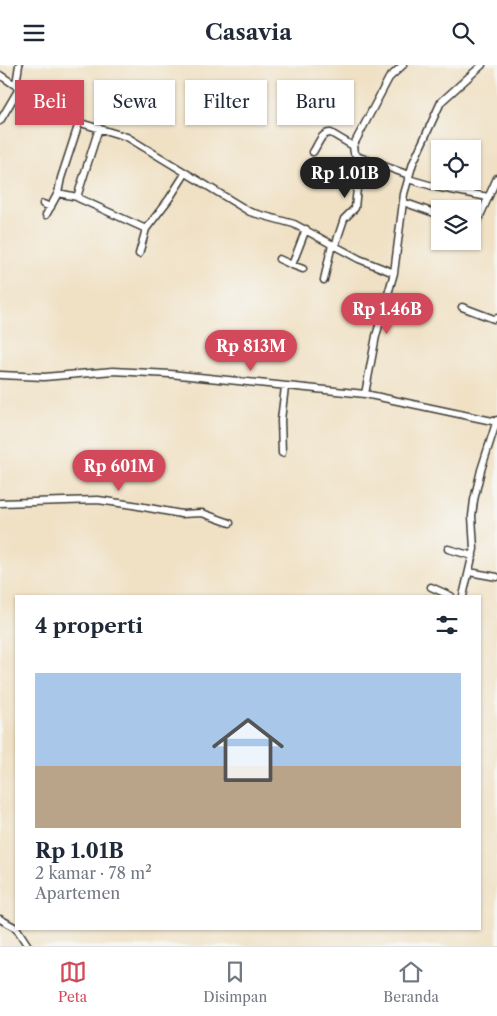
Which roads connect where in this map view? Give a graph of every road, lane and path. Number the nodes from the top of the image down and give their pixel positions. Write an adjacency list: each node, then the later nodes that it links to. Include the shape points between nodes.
1 (19, 65): 5 (street)
2 (403, 65): 12 (street, via 389,78)
3 (482, 65): 16 (street, via 441,102)
4 (0, 75): 6 (street)
5 (18, 80)
6 (15, 83)
7 (15, 91): 8 (street)
8 (0, 121)
9 (84, 124): 11 (street)
10 (78, 125): 20 (street)
11 (99, 128): 15 (street, via 127,137); 22 (street)
12 (353, 146): 13 (street, via 327,132); 14 (street, via 354,154)
13 (313, 152)
14 (365, 159): 16 (street); 31 (street, via 356,175 355,208 344,219)
15 (185, 174): 29 (street); 30 (street, via 253,213)
16 (409, 177): 18 (street); 23 (street)
17 (497, 178): 21 (street)
18 (431, 185)
19 (460, 190): 21 (street)
20 (58, 193): 22 (street); 25 (street)
21 (492, 194): 28 (street)
22 (77, 197): 29 (street)
23 (403, 202): 26 (street); 36 (street)
24 (43, 204): 25 (street)
25 (51, 207): 27 (street)
26 (431, 212)
27 (46, 215)
28 (481, 215)
29 (146, 229): 32 (street)
30 (306, 229): 31 (street); 34 (street)
31 (334, 245): 36 (street); 37 (street)
32 (139, 254)
33 (279, 259): 34 (street)
34 (292, 265): 35 (street)
35 (303, 269)
36 (394, 273): 42 (street, via 376,336)
37 (324, 279)
38 (462, 307): 39 (street)
39 (497, 318)
40 (0, 375): 41 (street, via 44,377 113,371)
41 (285, 387): 42 (street); 44 (street)
42 (365, 394): 43 (street)
43 (497, 421): 48 (street, via 481,469 472,516)
44 (282, 453)
45 (0, 503): 46 (street, via 98,500 183,514 203,513)
46 (230, 523)
47 (448, 549): 48 (street)
48 (473, 556): 49 (street)
49 (469, 573): 50 (street); 53 (street)
50 (497, 577)
51 (431, 587): 52 (street)
52 (449, 595)
53 (463, 595)
54 (0, 919): 55 (street)
55 (15, 927)
56 (18, 930): 57 (street)
57 (28, 946)

